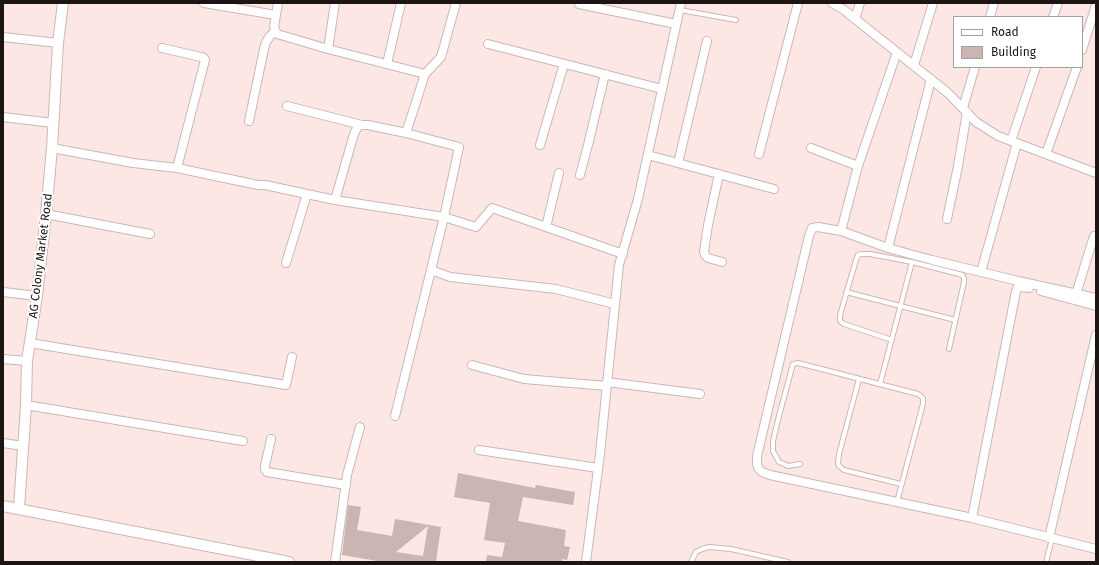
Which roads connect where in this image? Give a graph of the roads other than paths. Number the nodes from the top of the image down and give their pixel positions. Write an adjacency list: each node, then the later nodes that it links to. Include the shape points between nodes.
1 (63, 3): 25 (street, AG Colony Market Road)
2 (204, 3): 16 (street)
3 (278, 3): 16 (street)
4 (335, 3): 29 (street)
5 (401, 3): 31 (street)
6 (456, 3): 37 (street, via 441,57)
7 (579, 3): 21 (street)
8 (798, 3): 52 (street)
9 (832, 3): 19 (street)
10 (860, 3): 19 (street)
11 (933, 3): 33 (street)
12 (994, 3): 17 (street)
13 (1058, 3): 18 (street)
14 (1096, 5): 27 (street)
15 (680, 6): 20 (lane); 21 (street)
16 (276, 15): 22 (street)
17 (990, 16)
18 (1053, 16)
19 (855, 19): 30 (street)
20 (736, 20)
21 (676, 24): 40 (street)
22 (275, 31): 29 (street, via 282,36); 44 (street, via 266,42)
23 (3, 37): 25 (street)
24 (707, 41): 55 (street)
25 (58, 43): 45 (street, AG Colony Market Road)
26 (488, 44): 32 (street)
27 (1083, 47)
28 (162, 48): 57 (street, via 202,57 205,60)
29 (328, 49): 31 (street)
30 (897, 52): 33 (street); 56 (street)
31 (387, 64): 37 (street)
32 (564, 64): 38 (street); 49 (street)
33 (914, 66): 39 (street)
34 (975, 68): 42 (street)
35 (1036, 68): 48 (street)
36 (1077, 68): 53 (street)
37 (425, 74): 47 (street)
38 (605, 74): 40 (street); 61 (street)
39 (931, 80): 42 (street); 72 (street)
40 (662, 89): 54 (street)
41 (287, 106): 46 (street)
42 (965, 110): 48 (street, via 976,122 998,136); 67 (street, via 958,166)
43 (3, 117): 45 (street)
44 (249, 121)
45 (54, 123): 50 (street, AG Colony Market Road)
46 (362, 125): 47 (street); 64 (street, via 358,126 354,134)
47 (406, 133): 66 (street, via 459,147)
48 (1014, 142): 53 (street); 78 (street)
49 (540, 145)
50 (52, 148): 57 (street, via 133,163); 65 (street, AG Colony Market Road)
51 (811, 148): 56 (street)
52 (759, 154)
53 (1046, 154): 59 (street)
54 (648, 155): 55 (street); 73 (street)
55 (678, 163): 60 (street)
56 (858, 166): 69 (street)
57 (177, 168): 63 (street)
58 (559, 173): 68 (street)
59 (1096, 173)
60 (719, 174): 62 (street); 74 (street, via 704,251 708,258)
61 (580, 175)
62 (774, 189)
63 (307, 194): 64 (street); 76 (street)
64 (335, 200): 66 (street)
65 (46, 214): 70 (street); 82 (street, AG Colony Market Road)
66 (444, 217): 68 (street, via 476,227 492,208); 77 (street)
67 (947, 219)
68 (546, 227): 73 (street)
69 (841, 231): 72 (street); 112 (street, via 818,227 811,230 757,456 758,468 770,475)
70 (150, 234)
71 (1094, 236): 81 (street)
72 (888, 248): 78 (street)
73 (623, 254): 84 (street, via 619,266)
74 (722, 262)
75 (912, 262): 80 (lane, via 870,254 858,255); 86 (lane); 87 (lane, via 962,275 964,282)
76 (286, 263)
77 (431, 270): 84 (street, via 450,276 556,290); 101 (street)
78 (981, 272): 81 (street)
79 (3, 292): 82 (street)
80 (846, 292): 86 (lane); 89 (lane, via 840,315 841,323)
81 (1076, 294): 83 (street)
82 (36, 296): 90 (street, AG Colony Market Road)
83 (1096, 298)
84 (615, 304): 97 (street)
85 (1096, 306): 115 (street, via 1023,287 1017,289)
86 (901, 307): 87 (lane); 89 (lane)
87 (955, 320): 91 (lane)
88 (1096, 335): 116 (street)
89 (892, 340): 98 (lane)
90 (30, 343): 92 (street, via 286,386); 94 (street, AG Colony Market Road)
91 (949, 349)
92 (292, 358)
93 (3, 359): 94 (street)
94 (27, 361): 100 (street, AG Colony Market Road)
95 (472, 365): 97 (street, via 524,379)
96 (859, 379): 98 (lane); 108 (lane, via 798,363 793,364 778,416 773,451 778,462 788,466); 110 (lane, via 839,466 844,470)
97 (607, 384): 99 (street); 109 (street)
98 (880, 384): 110 (lane, via 918,394 923,398)
99 (700, 394)
100 (26, 405): 104 (street); 106 (street, AG Colony Market Road)
101 (395, 416)
102 (360, 427): 111 (street, via 348,466)
103 (271, 439): 111 (street, via 265,466 267,472)
104 (243, 441)
105 (3, 443): 106 (street)
106 (23, 446): 114 (street, AG Colony Market Road)
107 (479, 450): 109 (street)
108 (800, 464)
109 (598, 468): 120 (street)
110 (901, 484): 112 (lane)
111 (346, 485): 119 (street)
112 (897, 502): 115 (street)
113 (3, 506): 114 (street)
114 (19, 508): 118 (street)
115 (972, 518): 116 (street)
116 (1050, 538): 117 (street); 123 (lane)
117 (1096, 549)
118 (289, 562)
119 (335, 562)
120 (586, 562)
121 (691, 562): 122 (lane, via 696,552 709,547)
122 (788, 562)
123 (1046, 562)

